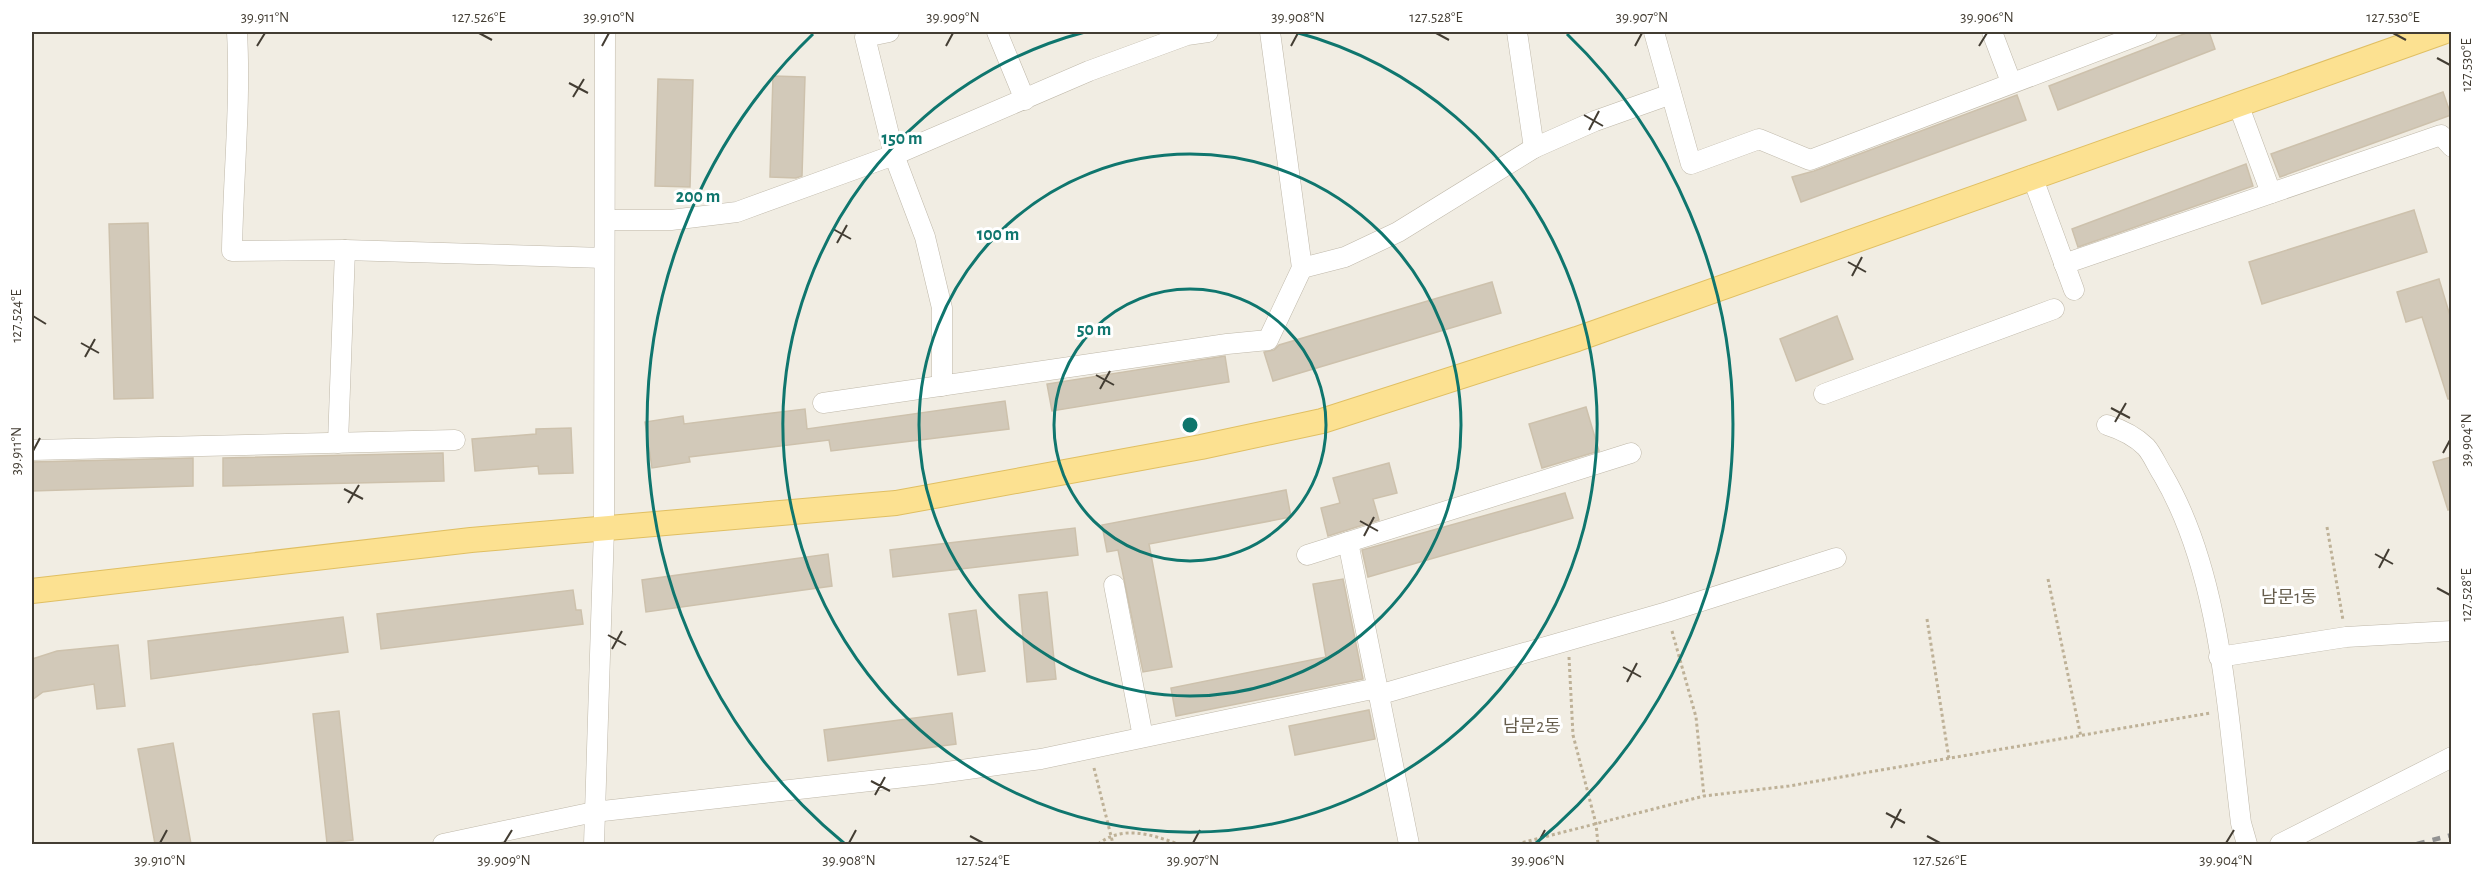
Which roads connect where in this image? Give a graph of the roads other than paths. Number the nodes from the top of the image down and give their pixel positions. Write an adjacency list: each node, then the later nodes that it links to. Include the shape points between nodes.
1 (237, 32): 22 (street, via 232,251)
2 (605, 32): 21 (street)
3 (889, 32): 18 (street, via 865,37)
4 (996, 32): 14 (street)
5 (1208, 32): 14 (street, via 1187,35 1089,71)
6 (1270, 32): 25 (street)
7 (1517, 32): 17 (street)
8 (1654, 32): 13 (street)
9 (1992, 32): 12 (street)
10 (2147, 32): 12 (street)
11 (2443, 32): 15 (main road)
12 (2011, 82): 13 (street, via 1810,160 1759,139 1691,164)
13 (1671, 94): 17 (street)
14 (1025, 100): 18 (street)
15 (2238, 104): 19 (main road); 20 (street)
16 (2451, 147): 20 (street, via 2441,135)
17 (1534, 148): 25 (street, via 1398,232 1345,257)
18 (894, 155): 21 (street, via 737,212 671,220); 28 (street, via 925,237 942,308)
19 (2032, 176): 24 (street); 36 (main road, via 1577,339 1322,421 896,503)
20 (2271, 192): 24 (street)
21 (606, 220): 23 (street)
22 (345, 249): 23 (street); 33 (street)
23 (604, 258): 36 (street)
24 (2064, 264): 26 (street)
25 (1302, 268): 28 (street, via 1268,340)
26 (2074, 290)
27 (2054, 309): 29 (street)
28 (942, 386): 30 (street)
29 (1824, 394)
30 (823, 403)
31 (2108, 425): 43 (street, via 2125,430 2147,448 2172,490 2197,556)
32 (455, 440): 33 (street)
33 (338, 443): 34 (street)
34 (32, 450)
35 (1630, 453): 37 (street)
36 (604, 529): 41 (main road, via 471,540); 47 (street)
37 (1348, 542): 38 (street); 44 (street)
38 (1307, 555)
39 (1836, 558): 44 (street, via 1666,612)
40 (1114, 585): 45 (street)
41 (32, 591)
42 (2451, 631): 43 (street, via 2346,637)
43 (2219, 657): 51 (street)
44 (1377, 691): 45 (street); 50 (street)
45 (1143, 737): 47 (street, via 1041,759 932,774)
46 (2451, 757): 52 (street)
47 (594, 812): 48 (street); 49 (street)
48 (443, 844)
49 (594, 844)
50 (1409, 844)
51 (2247, 844)
52 (2280, 844)

